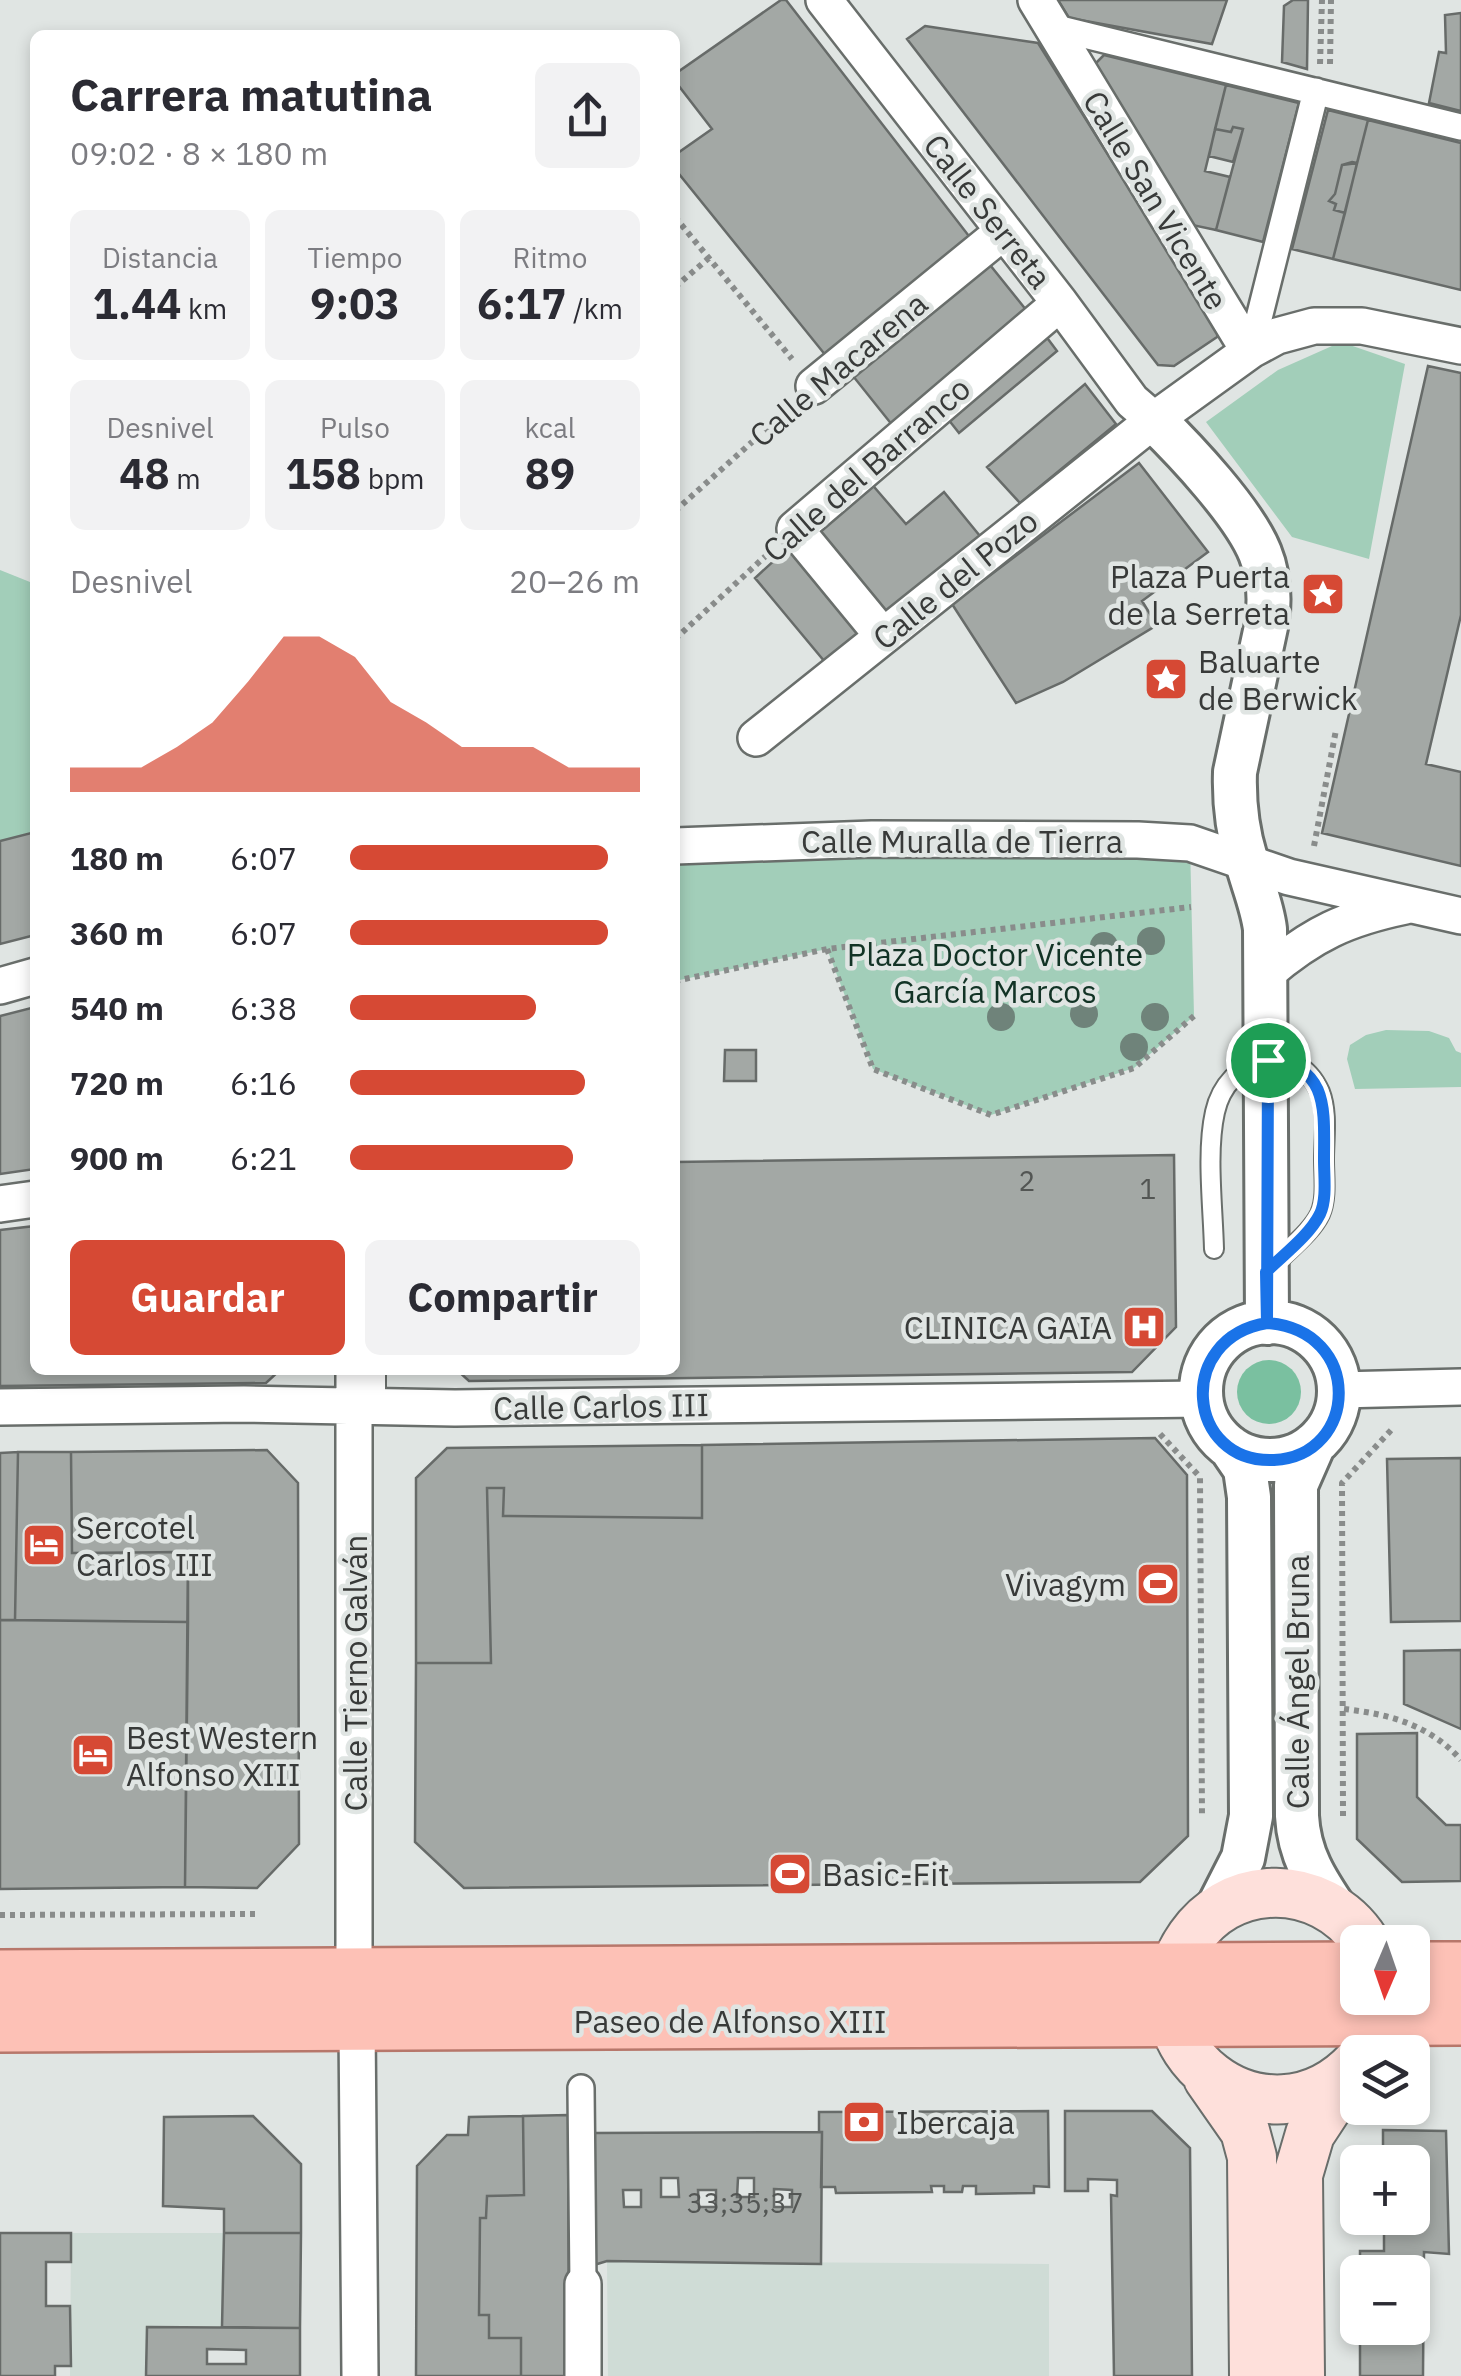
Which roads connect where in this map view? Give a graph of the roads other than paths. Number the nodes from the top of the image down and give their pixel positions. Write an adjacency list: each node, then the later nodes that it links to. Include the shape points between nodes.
1 (824, 0): 5 (street, Calle Serreta)
2 (1050, 25): 3 (street); 8 (street, Calle San Vicente)
3 (1322, 81): 4 (street); 8 (street)
4 (1461, 128)
5 (1004, 231): 6 (street, Calle Serreta); 9 (street, Calle Macarena)
6 (1060, 303): 10 (street, Calle Serreta, via 1132,401); 11 (street, Calle del Barranco, via 794,529)
7 (1461, 346): 8 (street, via 1362,326 1314,326)
8 (1250, 350): 10 (street)
9 (814, 386)
10 (1154, 420): 11 (street, Calle del Pozo); 14 (street, via 1254,539 1266,573 1267,622 1235,772)
11 (884, 636): 12 (street, Calle del Pozo)
12 (756, 738)
13 (680, 846): 14 (street, Calle Muralla de Tierra, via 872,838 1138,840 1190,843)
14 (1246, 861): 15 (street, Calle Muralla de Tierra); 17 (street, via 1263,911)
15 (1411, 905): 16 (street, Calle Muralla de Tierra); 17 (street, via 1336,924)
16 (1461, 916)
17 (1267, 973): 20 (street)
18 (30, 977): 19 (street)
19 (0, 986)
20 (1268, 1060): 23 (lane, via 1237,1071 1215,1112); 24 (street); 24 (lane, via 1290,1062 1318,1088 1324,1188 1319,1216)
21 (30, 1200): 22 (street)
22 (0, 1204)
23 (1214, 1250)
24 (1266, 1272): 25 (street)
25 (1267, 1323): 29 (street, via 1294,1327 1318,1342); 30 (street, via 1232,1335 1214,1352)
26 (355, 1375): 32 (street, Calle Tierno Galván)
27 (375, 1375): 32 (lane)
28 (1461, 1388): 29 (street)
29 (1340, 1390): 33 (street, via 1336,1414)
30 (1202, 1400): 32 (street, Calle Carlos III); 34 (street, via 1208,1421)
31 (0, 1407): 32 (street, Calle Carlos III)
32 (365, 1407): 42 (street, Calle Tierno Galván)
33 (1314, 1444): 34 (street, via 1272,1460); 37 (street, Calle Ángel Bruna, via 1296,1485 1297,1816 1310,1872)
34 (1230, 1447): 35 (street, Calle Ángel Bruna, via 1245,1469 1249,1497 1251,1816 1243,1858)
35 (1216, 1911): 36 (main road, via 1270,1892 1306,1897); 41 (main road, via 1186,1944)
36 (1347, 1925)
37 (1349, 1925)
38 (1430, 1970): 39 (main road)
39 (1461, 1970)
40 (0, 1978): 42 (main road, Paseo de Alfonso XIII)
41 (1175, 1995): 42 (main road, Paseo de Alfonso XIII); 45 (main road, Paseo de Alfonso XIII); 46 (main road, via 1185,2047)
42 (356, 2000): 44 (main road, Paseo de Alfonso XIII); 49 (street, Calle Tierno Galván)
43 (1461, 2017): 45 (main road, Paseo de Alfonso XIII)
44 (0, 2024)
45 (1366, 2027): 46 (main road, via 1332,2084 1318,2091 1273,2100 1236,2092); 52 (main road, via 1310,2134 1298,2175)
46 (1203, 2071): 51 (main road, via 1244,2131 1252,2157)
47 (581, 2088): 48 (street)
48 (583, 2284): 50 (street)
49 (360, 2376)
50 (583, 2376)
51 (1254, 2376)
52 (1300, 2376)

